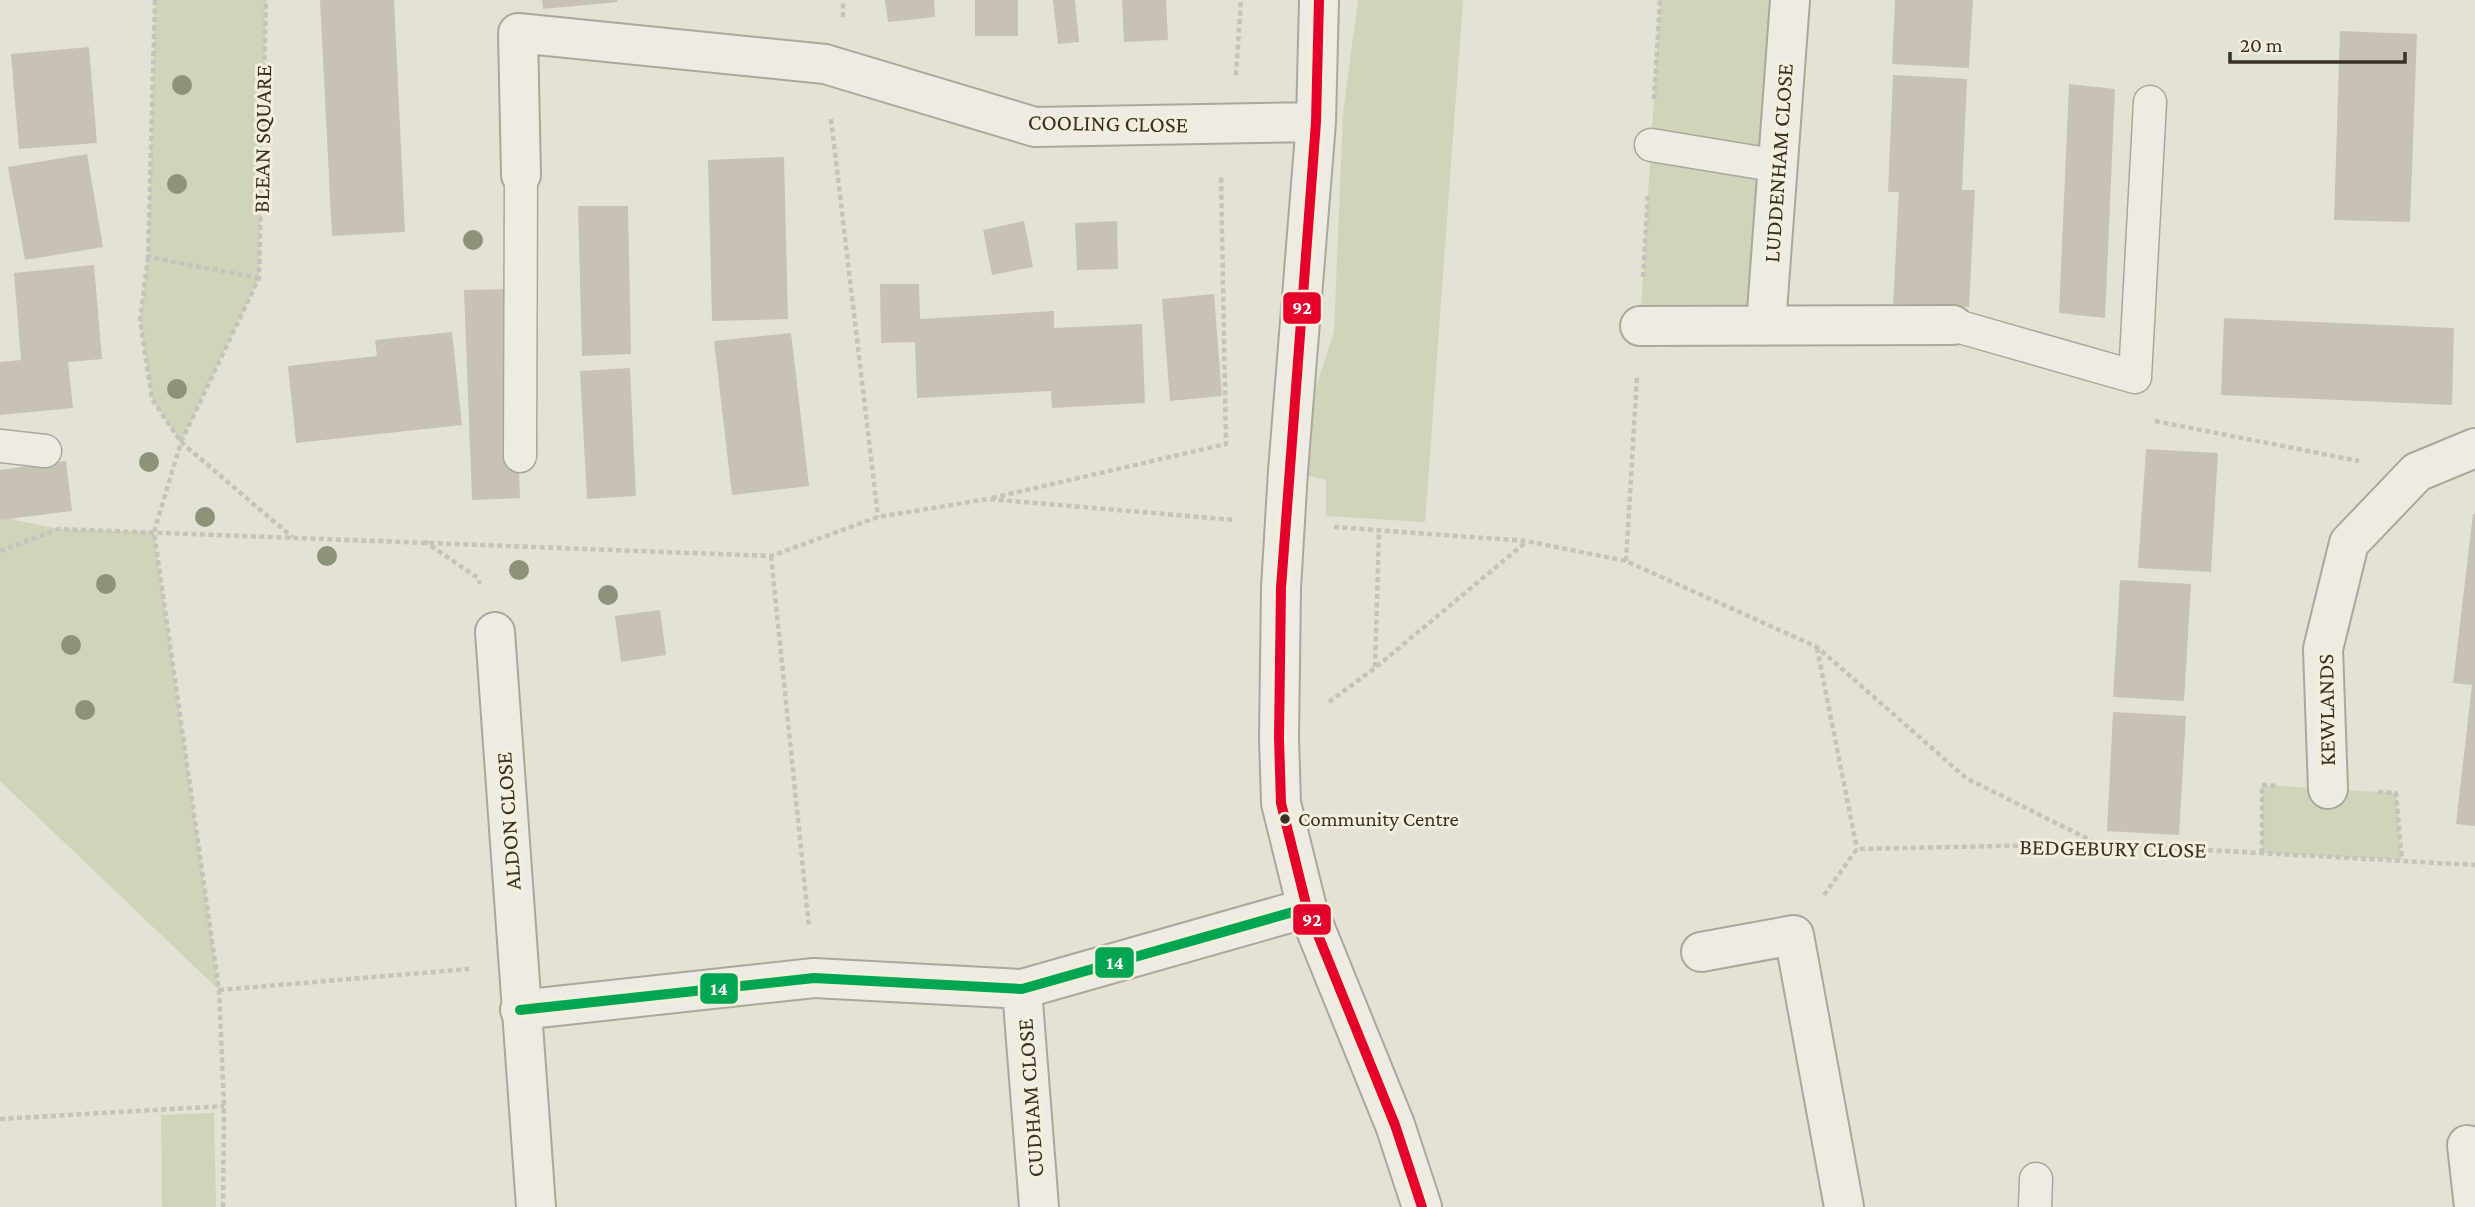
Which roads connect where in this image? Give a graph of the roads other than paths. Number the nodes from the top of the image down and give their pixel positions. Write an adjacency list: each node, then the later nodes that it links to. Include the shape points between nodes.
1 (1319, 0): 4 (street)
2 (1790, 0): 6 (street, LUDDENHAM CLOSE)
3 (2150, 102): 9 (lane, via 2135,377)
4 (1316, 122): 7 (street, COOLING CLOSE, via 1035,127 825,64 518,33); 17 (street, bridge, via 1288,471 1279,738 1281,803)
5 (1651, 145): 6 (lane)
6 (1779, 166): 8 (street, LUDDENHAM CLOSE)
7 (521, 175): 14 (lane)
8 (1766, 325): 9 (street); 10 (street)
9 (1953, 325)
10 (1640, 326)
11 (0, 446): 13 (lane)
12 (2475, 448): 16 (street, KEWLANDS, via 2417,472 2349,543 2323,649)
13 (45, 451)
14 (520, 456)
15 (495, 632): 20 (street, ALDON CLOSE)
16 (2328, 789)
17 (1307, 908): 19 (street); 24 (street, via 1395,1125)
18 (1701, 952): 25 (street, via 1794,935)
19 (1022, 989): 20 (street, via 814,978); 23 (street, CUDHAM CLOSE)
20 (520, 1010): 22 (street, ALDON CLOSE)
21 (2467, 1145): 26 (street)
22 (536, 1207)
23 (1038, 1207)
24 (1422, 1207)
25 (1844, 1207)
26 (2474, 1207)

